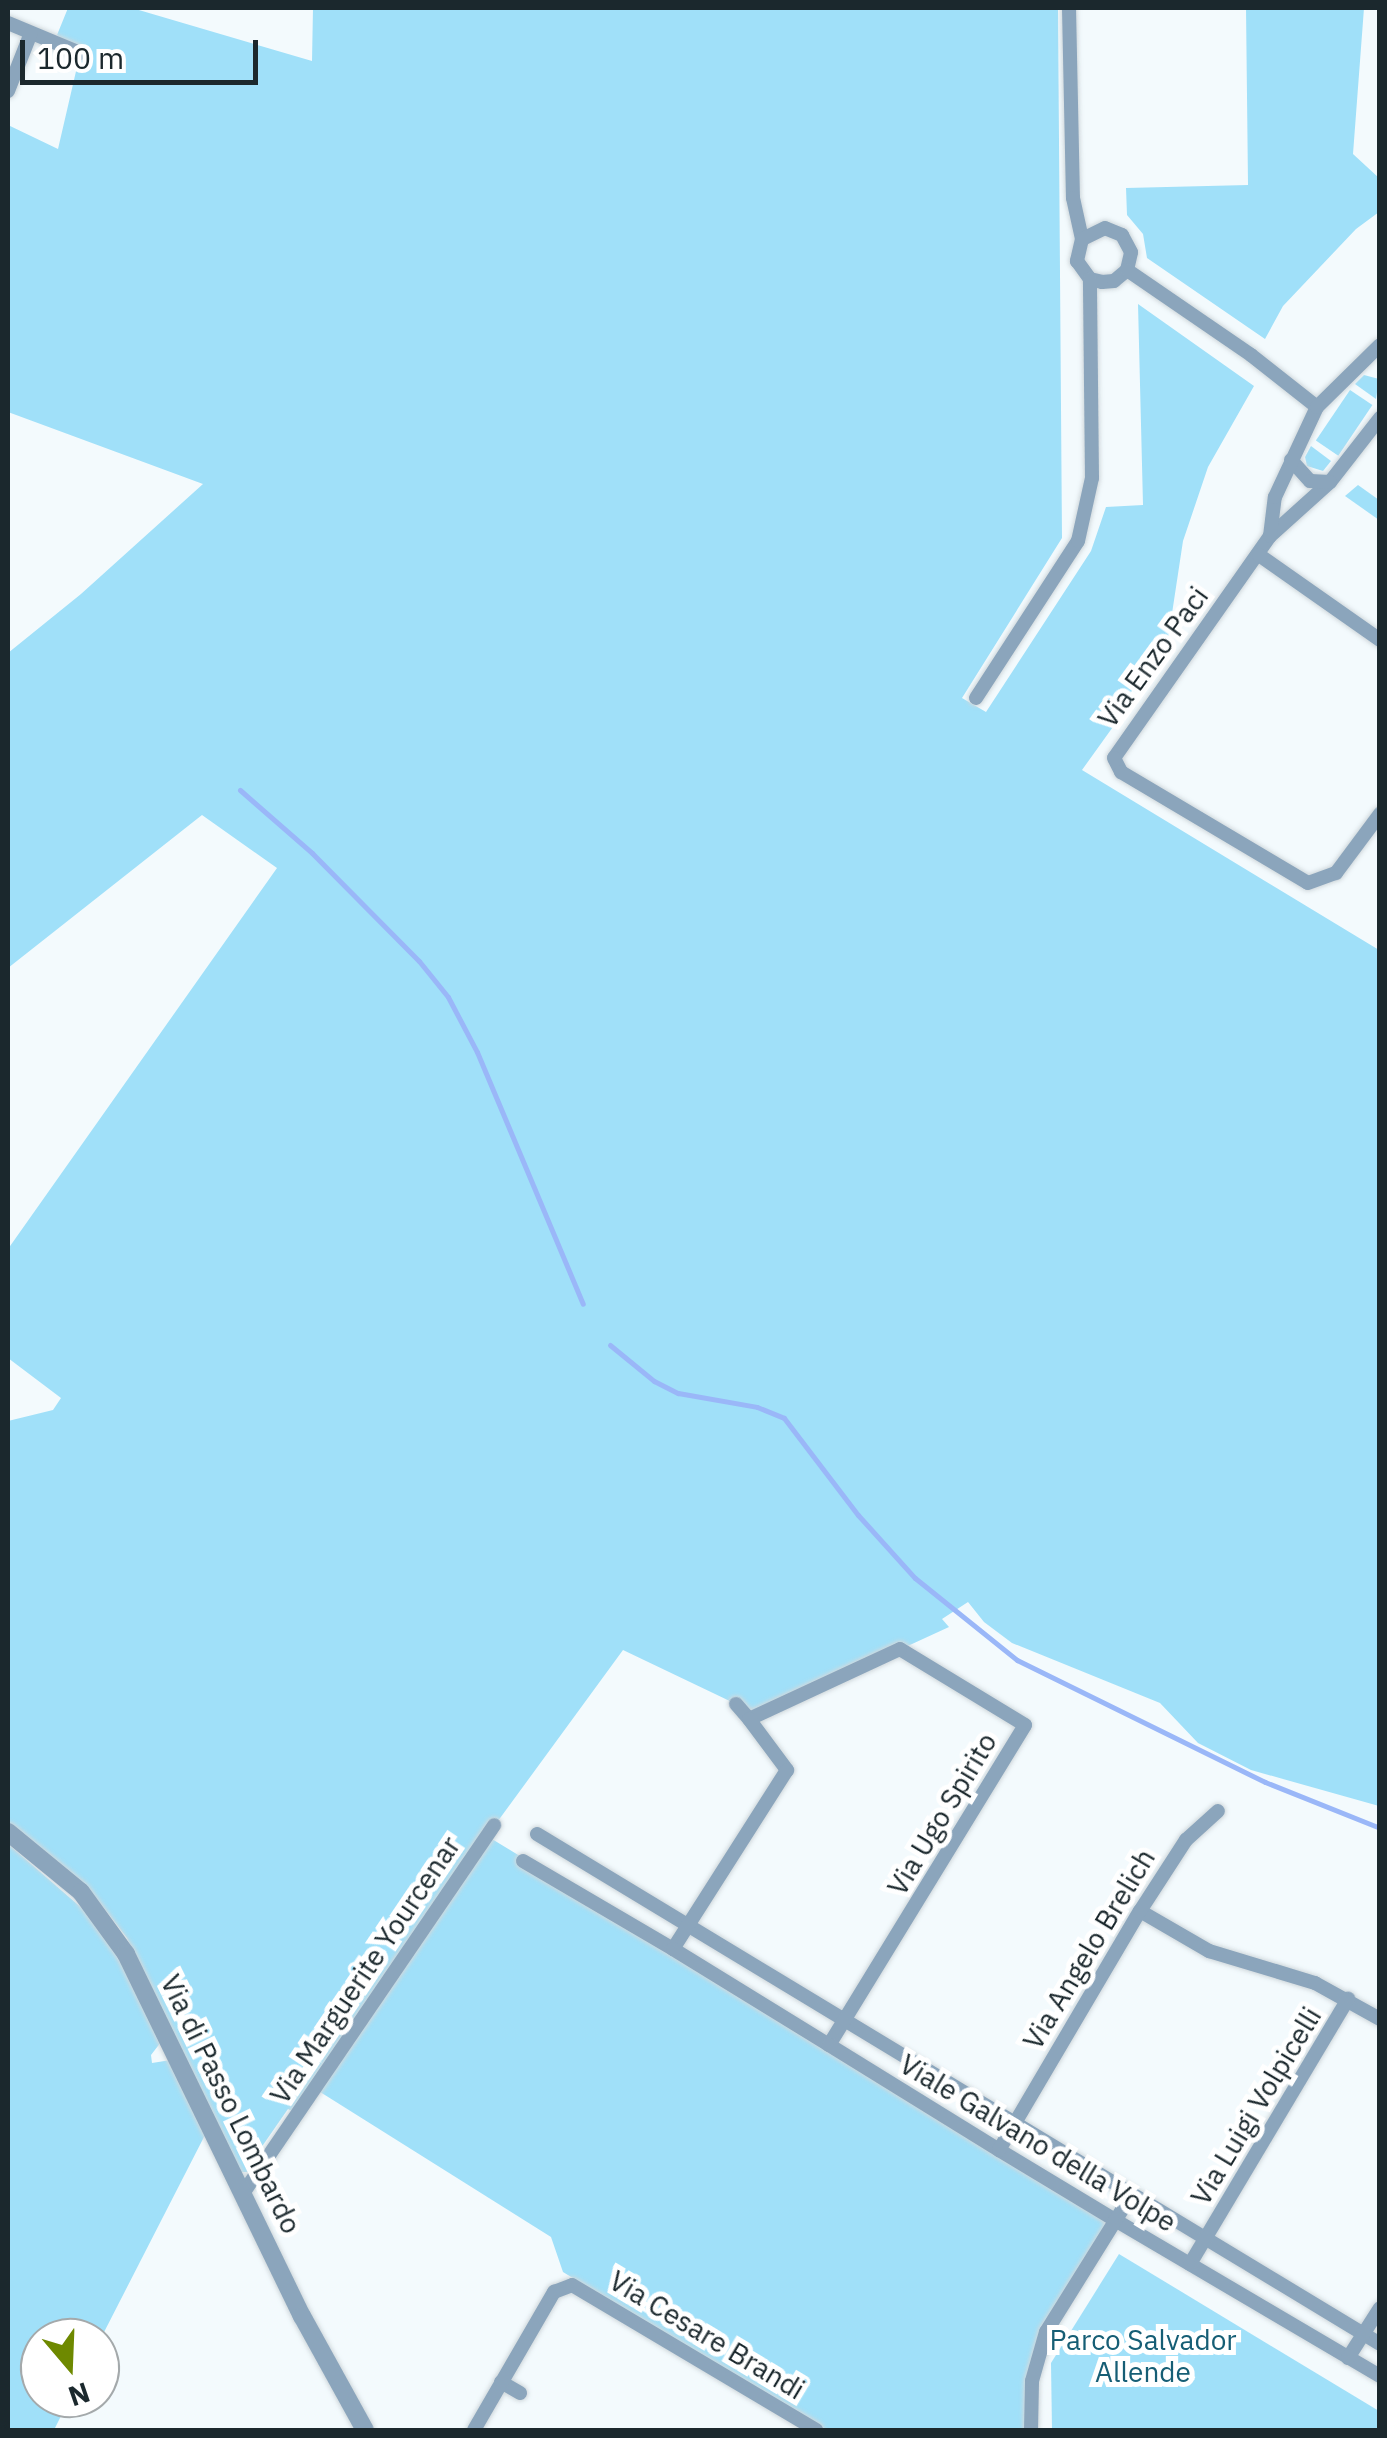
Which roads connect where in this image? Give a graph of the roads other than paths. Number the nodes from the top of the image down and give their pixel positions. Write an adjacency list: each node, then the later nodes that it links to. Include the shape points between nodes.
1 (1068, 8): 6 (street, via 1073,198)
2 (8, 23): 3 (street)
3 (32, 33): 4 (street); 5 (street)
4 (80, 53)
5 (8, 90)
6 (1082, 239): 7 (street, via 1105,228 1122,236 1131,252); 8 (street, via 1077,261)
7 (1126, 270): 8 (street, via 1108,282); 12 (street)
8 (1090, 279): 19 (street, via 1092,478 1078,541)
9 (1380, 346): 10 (street, Via Enzo Paci)
10 (1359, 364): 11 (street); 12 (street, Via Enzo Paci)
11 (1380, 364)
12 (1318, 407): 14 (street, Via Enzo Paci)
13 (1380, 418): 15 (street, Via Enzo Paci)
14 (1291, 460): 15 (street, via 1310,482); 16 (street, Via Enzo Paci, via 1275,497)
15 (1330, 482): 16 (street, Via Enzo Paci)
16 (1270, 536): 17 (street, Via Enzo Paci)
17 (1259, 555): 18 (street); 20 (street, Via Enzo Paci, via 1114,758 1121,772 1299,879 1318,883 1336,873)
18 (1380, 640)
19 (976, 698)
20 (1380, 814)
21 (736, 1704): 22 (street)
22 (749, 1719): 29 (street, via 786,1770); 33 (street, Via Ugo Spirito, via 900,1650 1025,1725)
23 (1218, 1811): 28 (street, Via Angelo Brelich, via 1186,1840)
24 (494, 1825): 37 (street, Via Marguerite Yourcenar)
25 (8, 1832): 37 (street, Via di Passo Lombardo, via 74,1886 112,1932)
26 (537, 1834): 29 (street, Viale Galvano della Volpe)
27 (523, 1861): 30 (street, Viale Galvano della Volpe)
28 (1140, 1911): 31 (street, via 1209,1951 1298,1976); 35 (street, Via Angelo Brelich)
29 (691, 1924): 30 (street); 33 (street, Viale Galvano della Volpe)
30 (673, 1949): 34 (street, Viale Galvano della Volpe)
31 (1348, 1999): 32 (street); 40 (street, Via Luigi Volpicelli)
32 (1380, 2018)
33 (847, 2020): 34 (street, Via Ugo Spirito); 35 (street, Viale Galvano della Volpe)
34 (829, 2045): 36 (street, Viale Galvano della Volpe)
35 (1014, 2123): 36 (street, Via Angelo Brelich); 38 (street, Viale Galvano della Volpe)
36 (1000, 2150): 39 (street, Viale Galvano della Volpe)
37 (244, 2192): 49 (street, Via di Passo Lombardo)
38 (1132, 2194): 39 (street); 40 (street, Viale Galvano della Volpe)
39 (1116, 2220): 41 (street, Viale Galvano della Volpe); 52 (street, via 1041,2343)
40 (1206, 2238): 41 (street, Via Luigi Volpicelli); 43 (street, Viale Galvano della Volpe)
41 (1190, 2264): 45 (street, Viale Galvano della Volpe)
42 (1380, 2308): 43 (street)
43 (1363, 2334): 44 (street, Viale Galvano della Volpe); 45 (street)
44 (1380, 2344)
45 (1348, 2358): 46 (street, Viale Galvano della Volpe)
46 (1380, 2376)
47 (501, 2382): 48 (street); 50 (street, Via Cesare Brandi); 51 (street, Via Cesare Brandi, via 554,2292 572,2285)
48 (520, 2393)
49 (365, 2430)
50 (474, 2430)
51 (816, 2430)
52 (1031, 2430)

